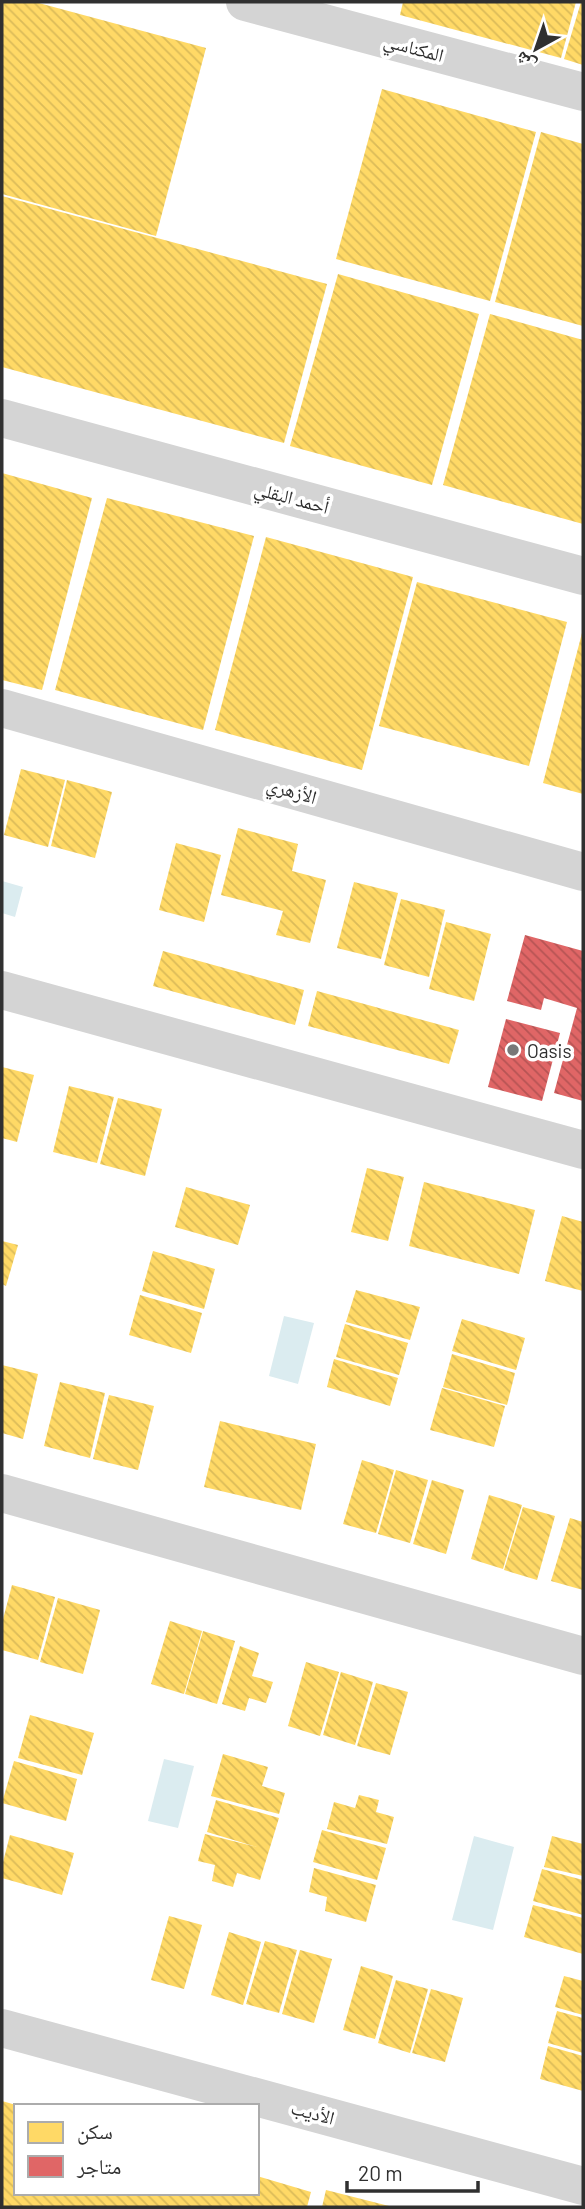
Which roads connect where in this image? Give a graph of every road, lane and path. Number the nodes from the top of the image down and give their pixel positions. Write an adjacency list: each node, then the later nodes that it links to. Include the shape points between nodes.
1 (244, 2): 2 (street, المكناسي)
2 (583, 92)
3 (2, 418): 4 (street, أحمد البقلي)
4 (583, 576)
5 (2, 708): 6 (street, الأزهري)
6 (583, 872)
7 (2, 990): 8 (street)
8 (583, 1150)
9 (2, 1493): 10 (street)
10 (583, 1656)
11 (2, 2028): 12 (street, الأديب)
12 (583, 2186)

